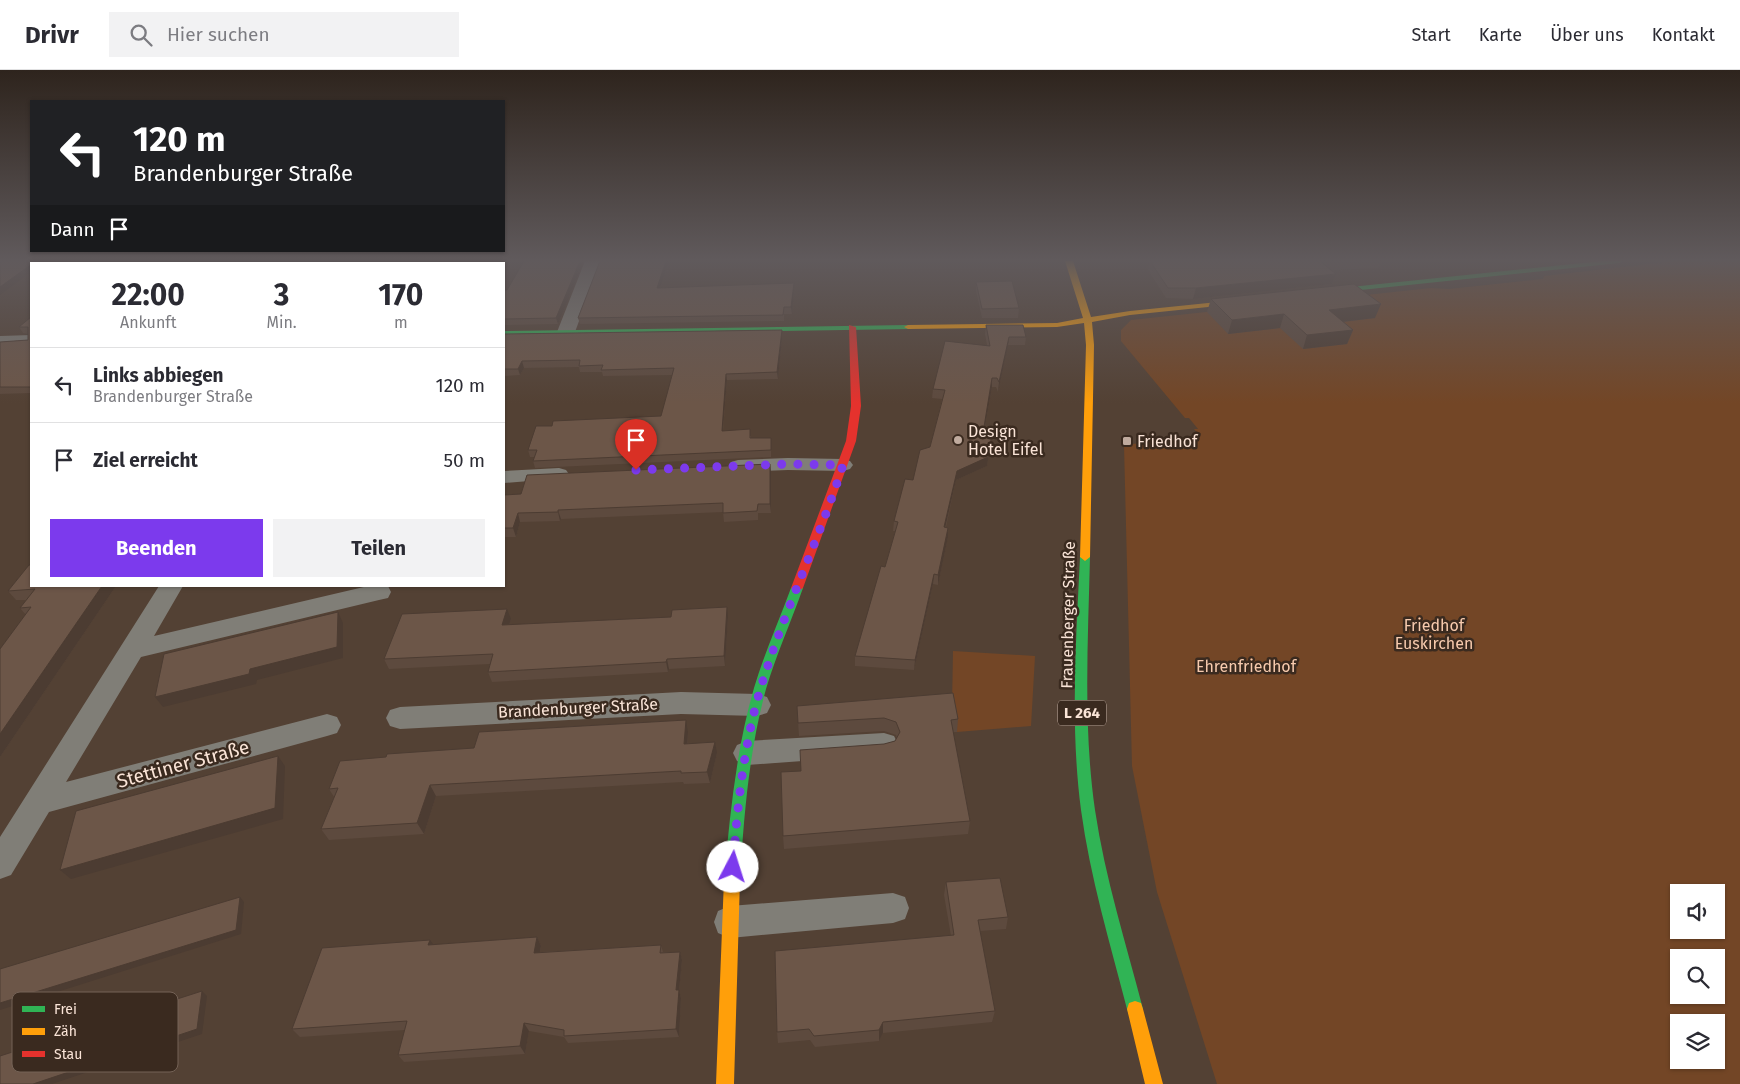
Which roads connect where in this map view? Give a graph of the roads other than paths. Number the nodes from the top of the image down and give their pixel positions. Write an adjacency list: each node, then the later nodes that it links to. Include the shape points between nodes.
1 (575, 308): 6 (street)
2 (1084, 308): 4 (street, Frauenberger Straße / L 264)
3 (1174, 308): 4 (street)
4 (1088, 320): 5 (street, via 1057,325); 27 (street, Frauenberger Straße / L 264, via 1090,381 1081,730 1085,784 1094,848)
5 (852, 327): 6 (street); 10 (street, via 856,406)
6 (566, 332): 7 (street)
7 (505, 333)
8 (30, 340): 9 (street)
9 (0, 341)
10 (843, 465): 11 (street); 17 (street, via 773,651)
11 (719, 467)
12 (582, 473): 13 (street)
13 (505, 476)
14 (170, 587): 16 (street)
15 (379, 592): 16 (street)
16 (132, 650): 22 (street)
17 (757, 705): 18 (street, Brandenburger Straße, via 681,703); 21 (street)
18 (400, 718)
19 (327, 726): 22 (street, Stettiner Straße)
20 (884, 744): 21 (street)
21 (747, 753): 25 (street, via 736,820)
22 (39, 802): 23 (street)
23 (0, 865)
24 (894, 908): 25 (street)
25 (730, 922): 26 (street)
26 (725, 1084)
27 (1154, 1084)

